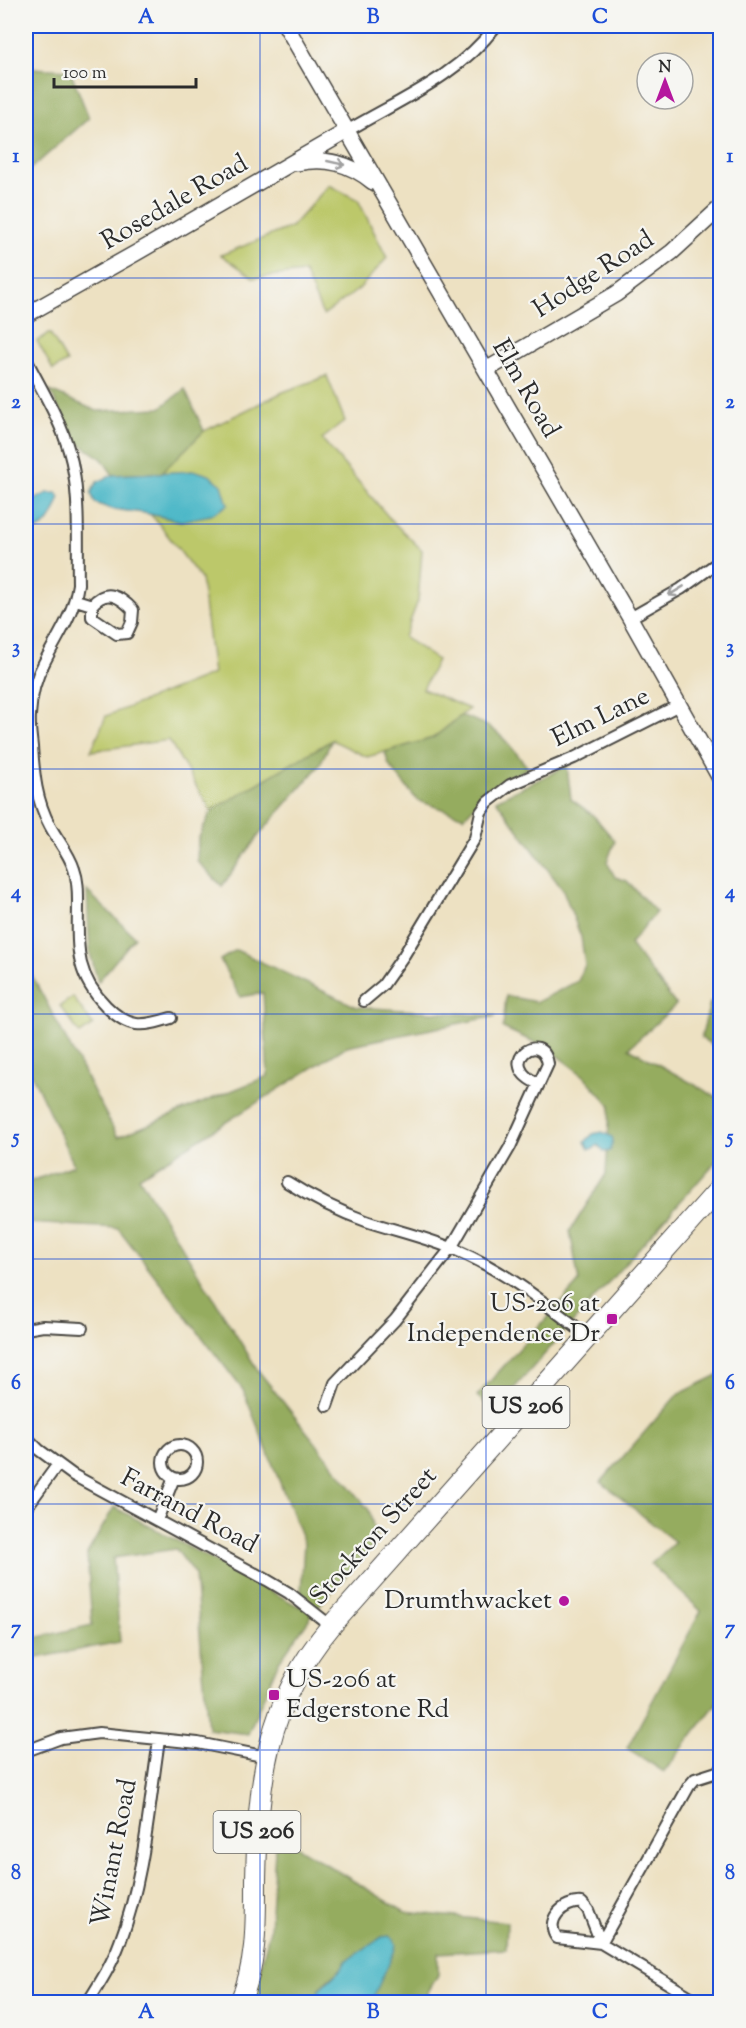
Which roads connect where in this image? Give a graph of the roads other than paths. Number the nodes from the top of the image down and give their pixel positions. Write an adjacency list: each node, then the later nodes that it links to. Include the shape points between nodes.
1 (286, 26): 3 (street, Elm Road)
2 (496, 26): 3 (street, via 457,66 434,83)
3 (347, 131): 4 (street, Rosedale Road); 5 (street, Elm Road)
4 (286, 166): 5 (street, one-way to 5, via 313,160 339,163); 7 (street, Rosedale Road)
5 (379, 187): 9 (street, Elm Road)
6 (720, 208): 9 (street, Hodge Road, via 672,252 616,294)
7 (26, 315)
8 (26, 359): 11 (street, via 63,432 74,470)
9 (486, 370): 13 (street, Elm Road)
10 (720, 561): 13 (street, one-way to 13)
11 (76, 600): 12 (street); 14 (street)
12 (92, 605)
13 (630, 618): 15 (street, Elm Road)
14 (29, 696): 18 (street, via 39,804 67,852 78,882 77,946 82,971 94,994 131,1024 147,1025)
15 (679, 705): 16 (street, Elm Road); 17 (street, Elm Lane, via 510,785 488,802 481,812 475,838 404,955 383,985)
16 (720, 778)
17 (364, 1001)
18 (171, 1018)
19 (539, 1084): 22 (street, via 496,1172)
20 (287, 1182): 22 (street, via 308,1196 363,1220)
21 (720, 1188): 25 (highway, Stockton Street / US 206)
22 (451, 1248): 25 (street, via 502,1273); 26 (street, via 395,1320 336,1383)
23 (82, 1328): 24 (street)
24 (26, 1329)
25 (589, 1337): 32 (highway, Stockton Street / US 206)
26 (327, 1406)
27 (26, 1437): 28 (street, Farrand Road)
28 (58, 1464): 30 (street); 31 (street, Farrand Road)
29 (174, 1478): 31 (street)
30 (26, 1508)
31 (157, 1520): 32 (street, Farrand Road, via 289,1593)
32 (331, 1626): 35 (highway, Stockton Street / US 206, via 290,1685)
33 (159, 1740): 34 (street, via 78,1734); 35 (street, via 198,1743); 38 (street, Winant Road, via 130,1914 111,1965)
34 (26, 1751)
35 (267, 1757): 39 (highway, Stockton Street / US 206, via 258,1815 254,1947)
36 (720, 1771): 37 (street, via 695,1779 689,1786)
37 (601, 1943): 37 (street, via 560,1940 552,1930 553,1920 567,1905 582,1904); 40 (street)
38 (88, 2002)
39 (240, 2002)
40 (699, 2002)

